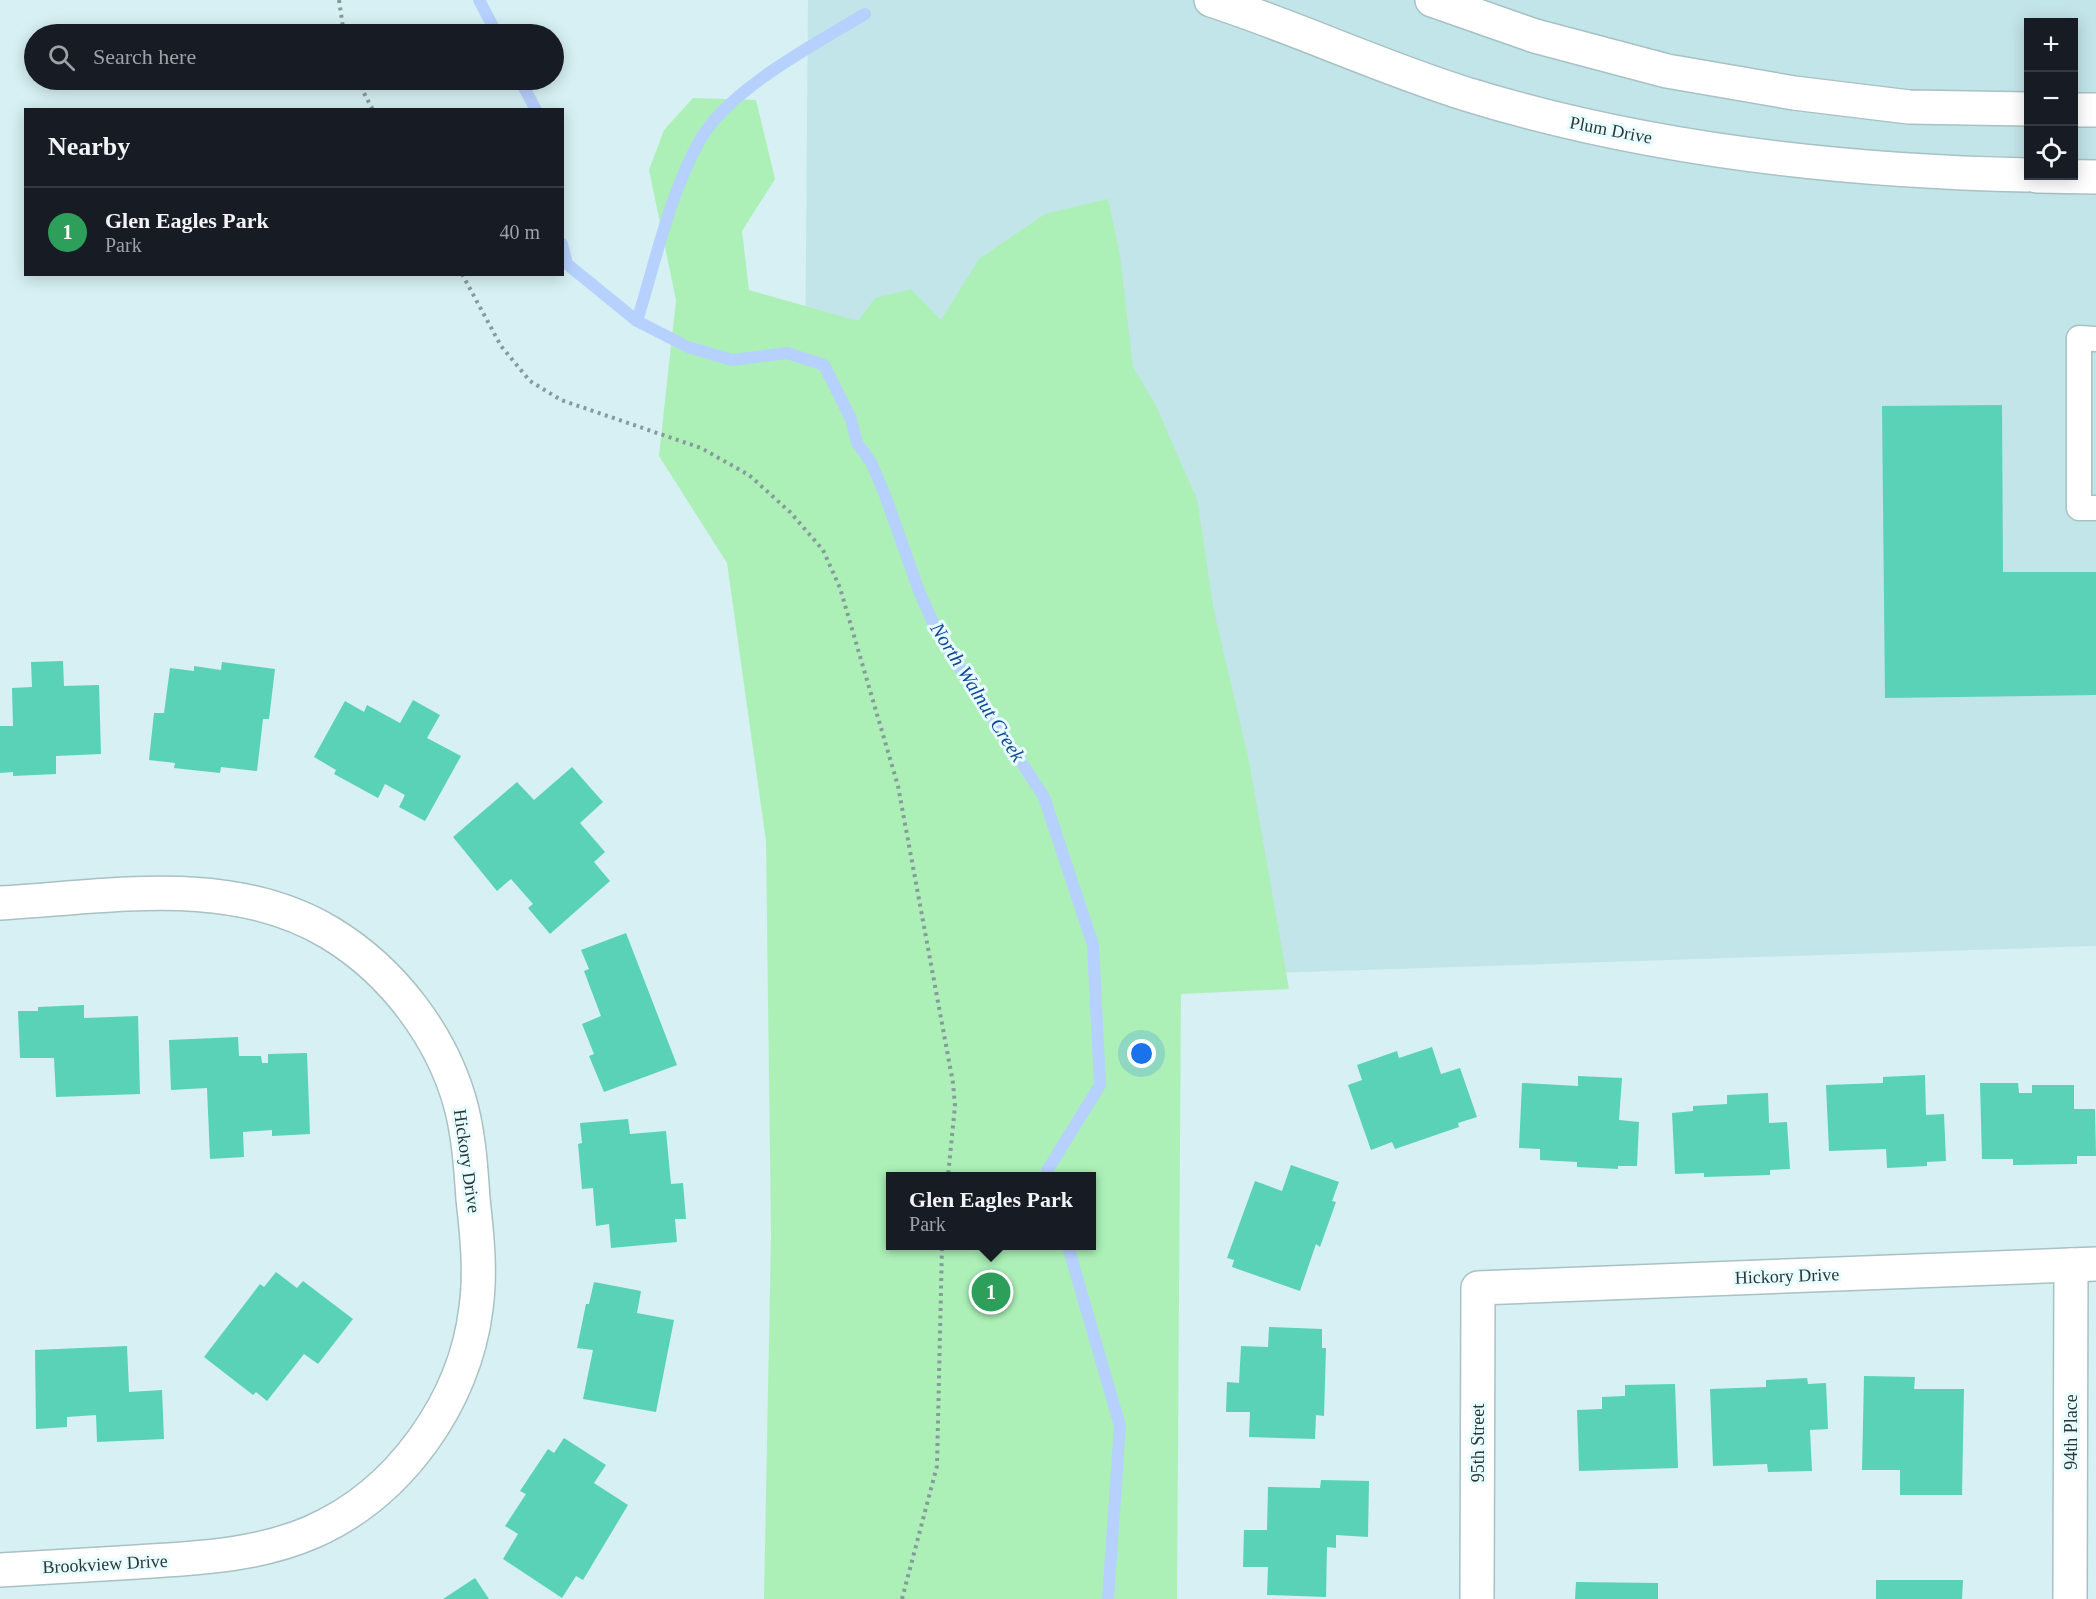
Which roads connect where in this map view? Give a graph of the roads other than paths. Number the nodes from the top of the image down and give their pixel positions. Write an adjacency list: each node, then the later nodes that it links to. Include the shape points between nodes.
1 (1211, 0): 6 (street, Plum Drive, via 1465,93 1556,119 1670,142 1780,158 1925,173)
2 (1432, 0): 3 (street, via 1535,36 1667,71 1794,93 1909,107)
3 (2024, 109)
4 (2078, 110): 5 (street)
5 (2096, 110)
6 (2024, 175)
7 (2078, 177): 8 (street)
8 (2096, 177)
9 (2096, 339): 10 (lane, via 2079,338 2079,508)
10 (2096, 508)
11 (0, 903): 14 (street, Hickory Drive, via 166,893 221,895 275,908 329,932 374,965 415,1010 443,1058 462,1109 478,1244 477,1309 464,1362 440,1416 404,1465 363,1502 314,1531 262,1549)
12 (2084, 1264): 13 (street, Hickory Drive); 17 (street, 94th Place)
13 (1478, 1288): 16 (street, 95th Street)
14 (209, 1557): 15 (street, Brookview Drive)
15 (0, 1570)
16 (1477, 1599)
17 (2070, 1599)

